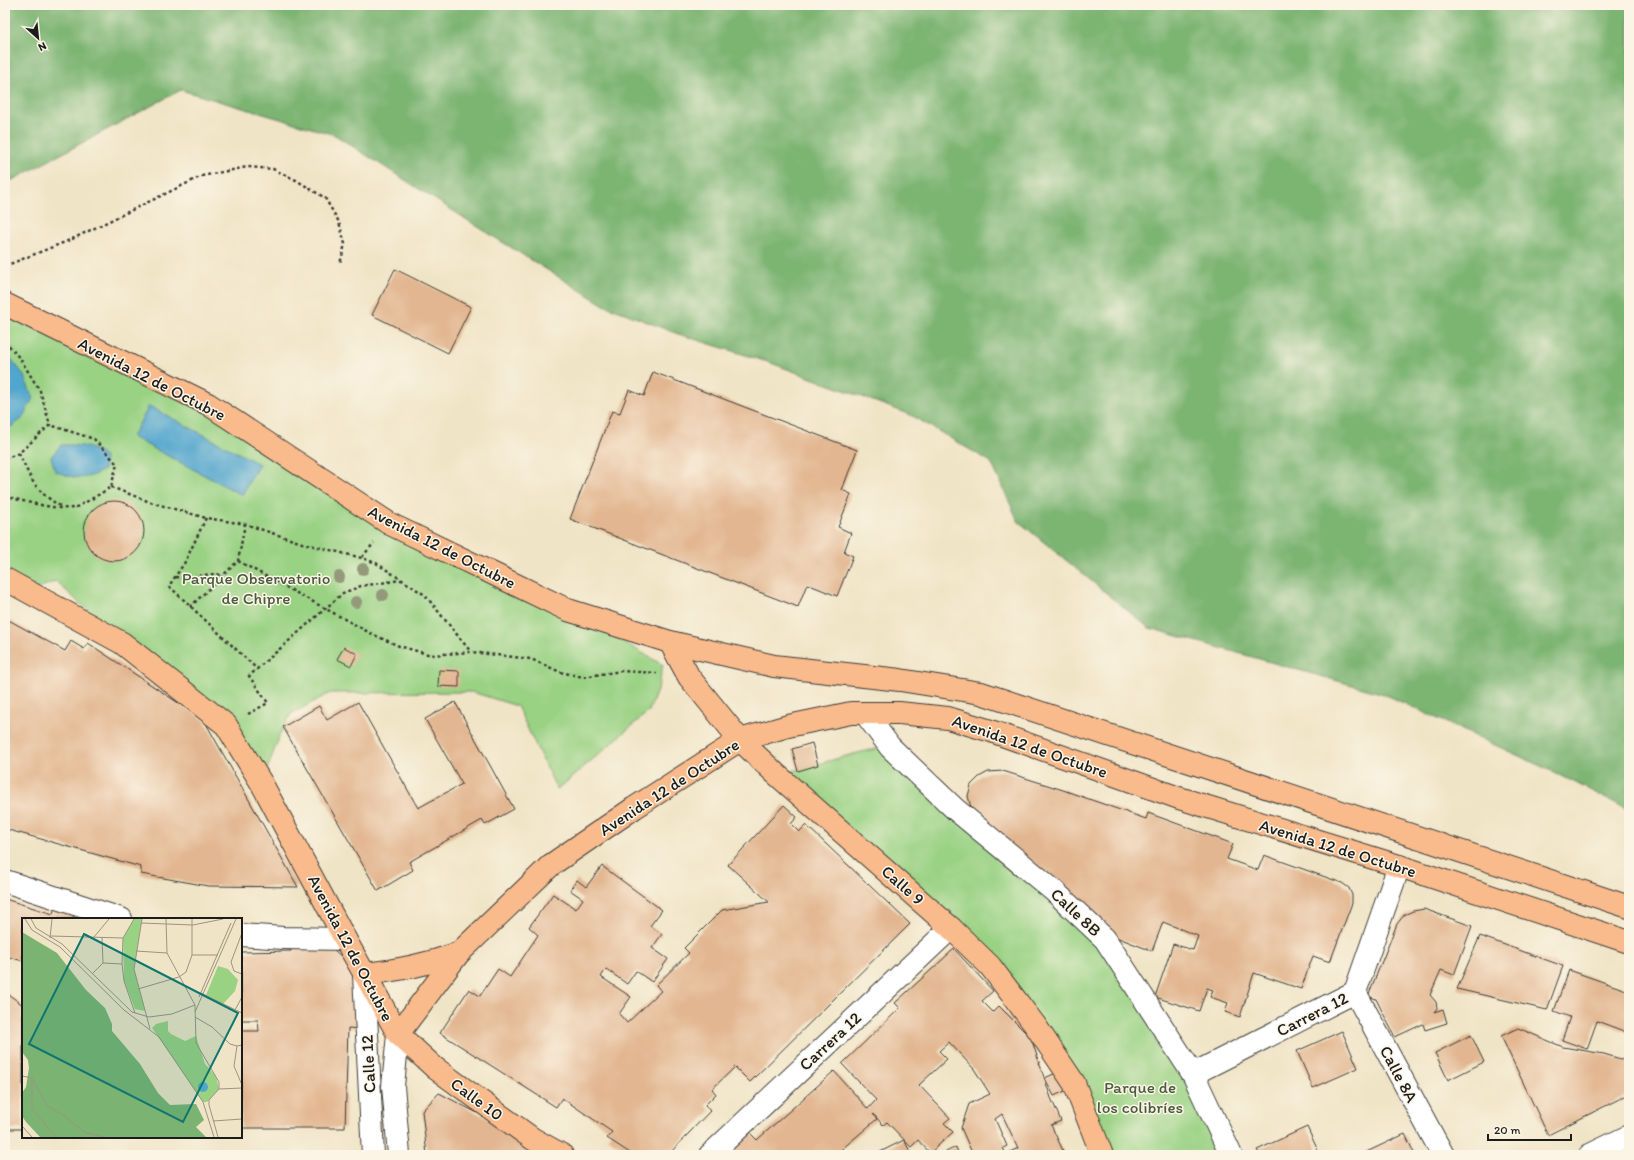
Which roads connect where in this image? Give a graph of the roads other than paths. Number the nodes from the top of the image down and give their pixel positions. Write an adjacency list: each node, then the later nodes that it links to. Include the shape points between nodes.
1 (5, 304): 3 (main road, Avenida 12 de Octubre, via 208,404 390,524 568,610)
2 (5, 579): 12 (main road, Avenida 12 de Octubre, via 122,643 226,725 262,784)
3 (670, 642): 5 (main road, Calle 9, via 689,676); 8 (main road, Avenida 12 de Octubre, via 774,666 900,680 981,693)
4 (865, 713): 5 (main road, Avenida 12 de Octubre, via 851,713 788,726); 6 (main road, Avenida 12 de Octubre, via 899,713 948,718 998,733 1179,798); 18 (street, Calle 8B, via 890,747 955,808 1054,891 1105,939)
5 (740, 740): 10 (main road, Calle 9); 14 (main road, Avenida 12 de Octubre, via 551,865)
6 (1399, 866): 13 (main road, Avenida 12 de Octubre); 16 (street, Carrera 12)
7 (5, 880): 9 (street)
8 (1629, 907)
9 (118, 918)
10 (951, 928): 23 (street, Carrera 12); 24 (main road, Calle 9, via 990,966 1035,1024 1074,1083)
11 (242, 936): 12 (street)
12 (345, 939): 15 (main road, Avenida 12 de Octubre)
13 (1629, 942)
14 (459, 953): 15 (main road, via 428,964); 17 (main road, Avenida 12 de Octubre)
15 (364, 974): 17 (main road, Avenida 12 de Octubre); 20 (street, Calle 12)
16 (1356, 992): 18 (street, Carrera 12); 26 (street, Calle 8A)
17 (398, 1034): 21 (street, Calle 12, via 393,1086); 22 (main road, Calle 10, via 435,1068 533,1139)
18 (1193, 1074): 25 (street, Calle 8B)
19 (1629, 1136): 27 (street)
20 (373, 1155)
21 (399, 1155)
22 (562, 1155)
23 (710, 1155)
24 (1102, 1155)
25 (1231, 1155)
26 (1443, 1155)
27 (1590, 1155)

